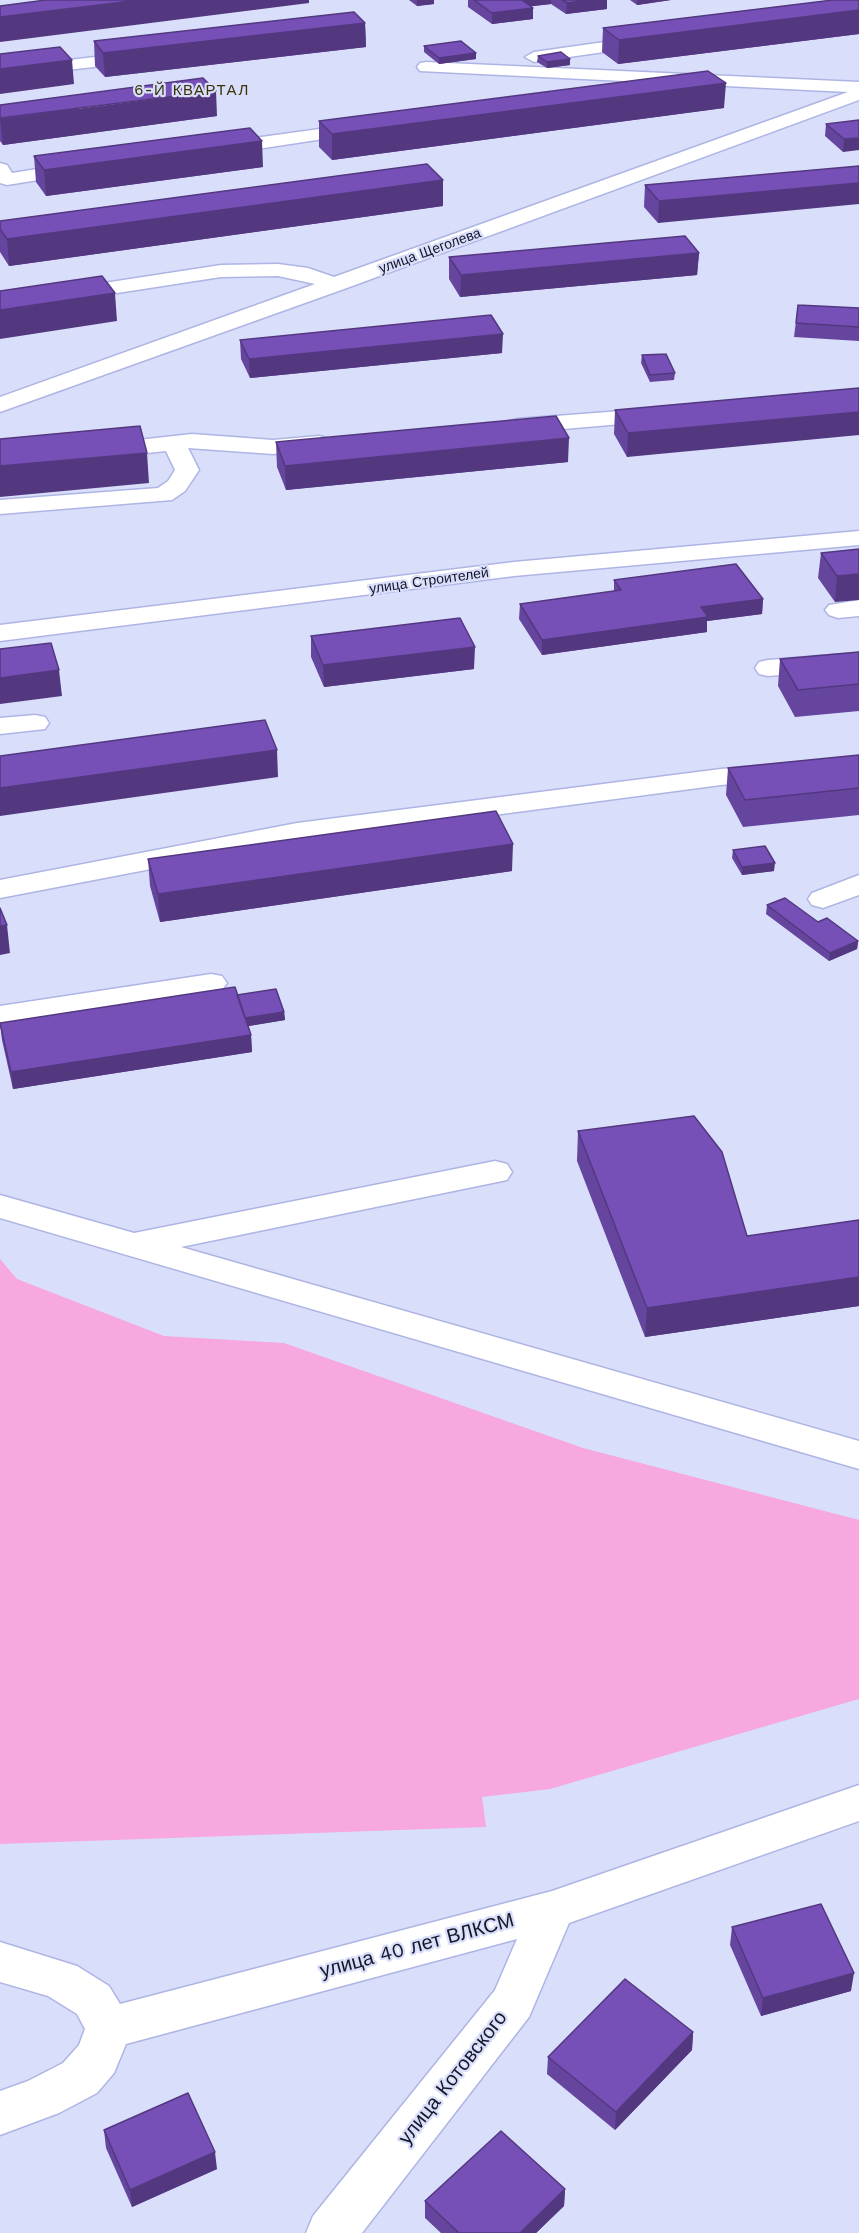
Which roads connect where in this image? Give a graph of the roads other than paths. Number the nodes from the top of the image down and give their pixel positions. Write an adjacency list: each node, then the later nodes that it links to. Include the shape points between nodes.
1 (660, 39): 4 (street, via 520,59)
2 (154, 55): 5 (street)
3 (426, 67): 4 (street)
4 (500, 70): 6 (street)
5 (0, 73)
6 (698, 79): 7 (street); 9 (street, via 698,87)
7 (859, 87)
8 (859, 94): 14 (street, улица Щеголева)
9 (649, 96)
10 (382, 125): 11 (street)
11 (195, 152)
12 (101, 165): 13 (street, via 7,179)
13 (0, 169)
14 (337, 285): 15 (street, via 308,274 278,270 221,271); 16 (street, улица Щеголева)
15 (0, 305)
16 (0, 405)
17 (683, 413): 18 (street)
18 (495, 428)
19 (343, 441): 20 (street, via 273,447)
20 (174, 443): 21 (street); 22 (street, via 187,470 177,486 164,495)
21 (81, 453)
22 (0, 507)
23 (859, 538): 24 (street, улица Строителей, via 514,569)
24 (0, 633)
25 (859, 661): 26 (street)
26 (768, 668)
27 (35, 723): 28 (street)
28 (0, 726)
29 (859, 765): 31 (street, via 721,777 297,832)
30 (859, 884): 32 (street)
31 (0, 889)
32 (823, 899)
33 (211, 983): 34 (street)
34 (0, 1015)
35 (495, 1172): 37 (street)
36 (0, 1206): 37 (street)
37 (132, 1245): 38 (street)
38 (859, 1455)
39 (859, 1803): 40 (street, улица 40 лет ВЛКСМ)
40 (552, 1910): 42 (street, улица 40 лет ВЛКСМ); 44 (street, улица Котовского, via 513,2004)
41 (0, 1962): 42 (street, via 61,1980 93,2000)
42 (109, 2028): 43 (street, via 97,2058 80,2078 42,2098)
43 (0, 2113)
44 (331, 2233)

